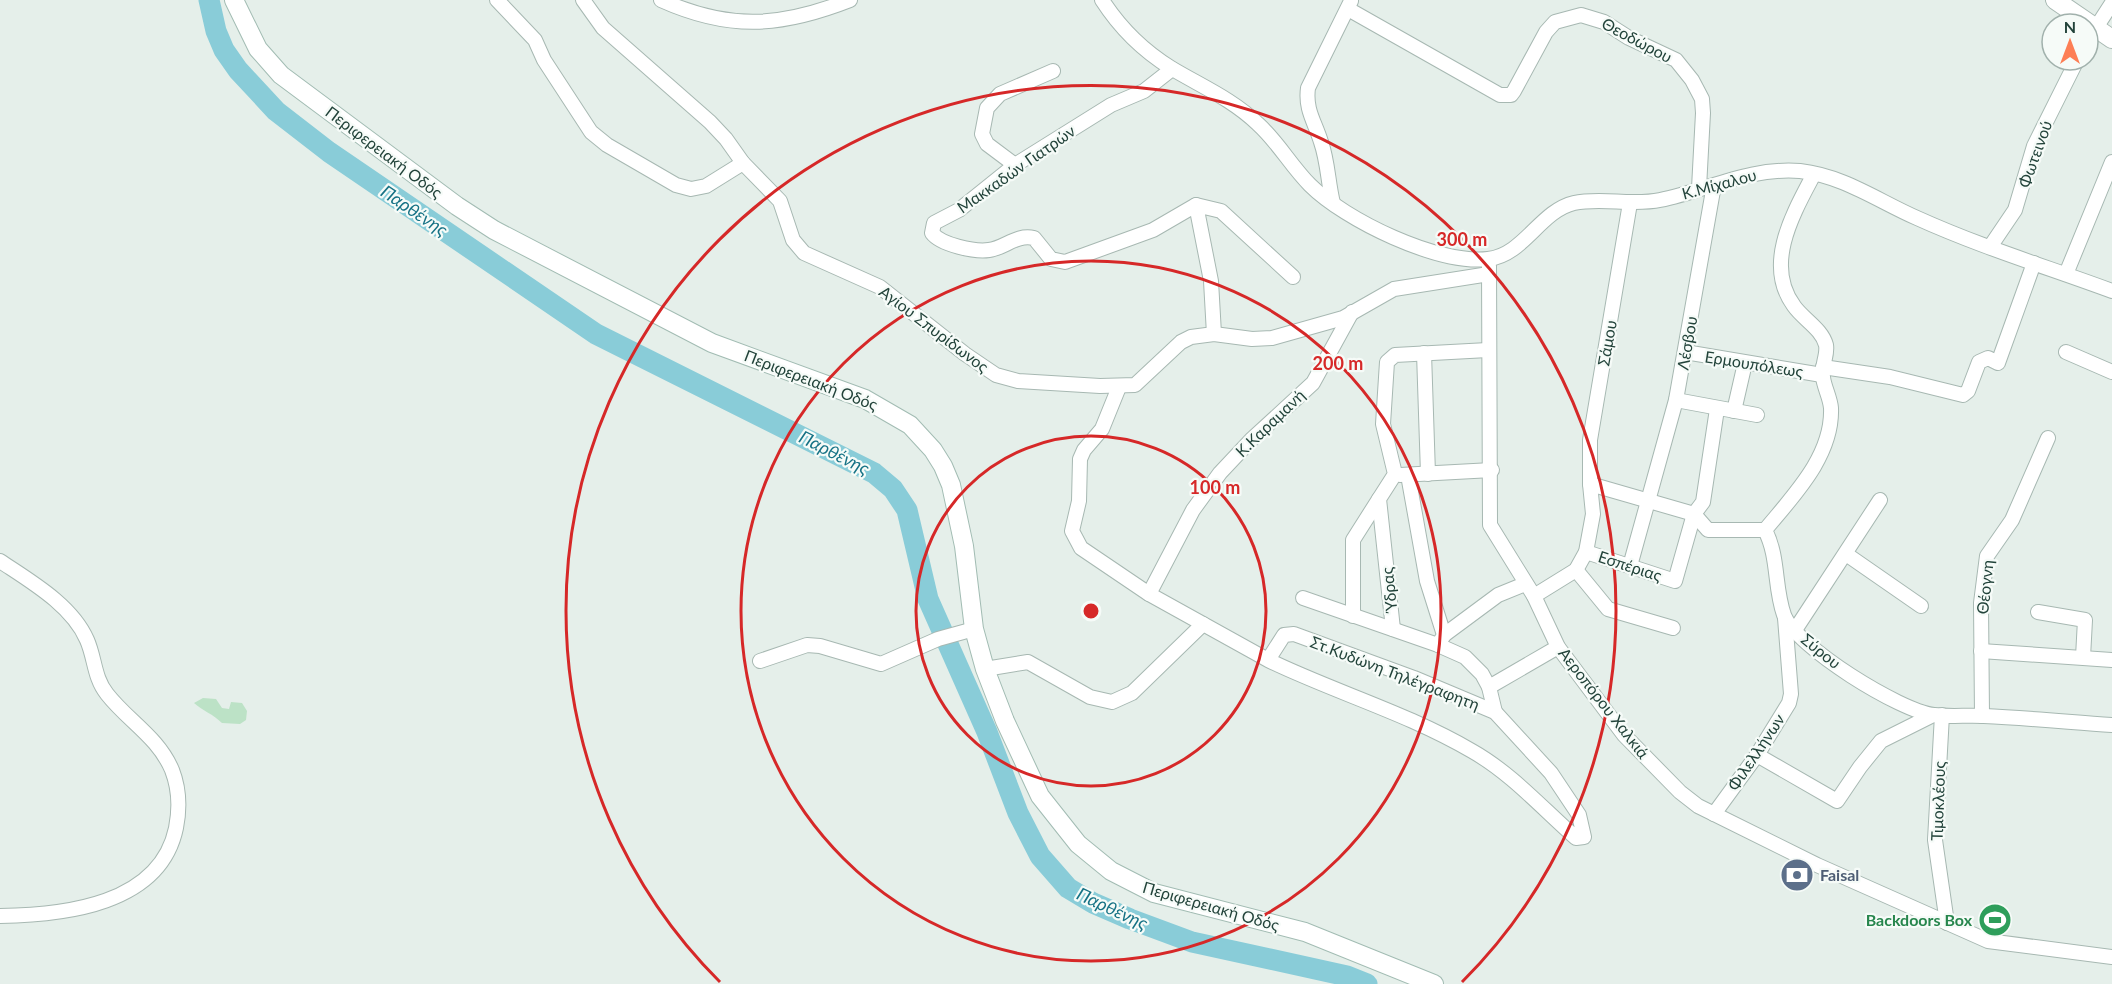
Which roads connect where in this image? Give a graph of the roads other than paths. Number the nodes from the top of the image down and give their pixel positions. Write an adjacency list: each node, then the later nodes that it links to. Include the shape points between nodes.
1 (234, 0): 72 (main road, Περιφερειακή Οδός, via 258,49 281,75 475,218 712,344 865,399 910,425 933,450 951,485 964,546)
2 (497, 0): 16 (street, via 535,40 591,132 607,146 676,185 692,189 706,186)
3 (583, 0): 16 (street, Αγίου Σπυρίδωνος, via 603,28 710,122)
4 (661, 0): 5 (street, via 726,21 743,22 804,17)
5 (850, 0)
6 (1102, 0): 12 (street, via 1122,29)
7 (2055, 0): 10 (main road)
8 (2112, 3): 11 (street)
9 (1350, 4): 20 (street, Θεοδώρου, via 1507,96 1514,91 1555,22 1581,15 1604,22 1676,60 1692,80 1702,99 1703,113); 21 (street, via 1306,99 1321,142)
10 (2068, 12)
11 (2100, 22)
12 (1172, 69): 17 (street, Μακκαδών Γιατρών, via 1153,85 1111,105); 21 (street, via 1244,112 1273,139 1311,186)
13 (1053, 71): 17 (street, via 1000,94 987,108 982,134 987,144)
14 (2071, 72): 24 (street, Φωτεινού, via 2034,146 2015,210)
15 (2112, 162): 28 (street)
16 (743, 163): 40 (street, Αγίου Σπυρίδωνος, via 780,201 793,240 804,253 880,287 996,375 1018,381)
17 (1016, 165): 23 (street, Μακκαδών Γιατρών, via 959,210 934,223 933,235 975,249 991,250 1027,236 1034,238 1051,259 1065,262 1153,230)
18 (1814, 174): 19 (street, Κ.Μίχαλου, via 1758,172); 24 (street, Κ.Μίχαλου, via 1852,184 1917,218); 38 (street, via 1786,229 1781,258 1793,305 1826,345)
19 (1714, 185): 20 (street, Κ.Μίχαλου); 34 (street, Λέσβου)
20 (1699, 188): 22 (street, Κ.Μίχαλου, via 1659,201)
21 (1333, 203): 25 (street, via 1396,239 1434,253)
22 (1630, 203): 25 (street, Κ.Μίχαλου, via 1568,205 1514,248); 49 (street, Σάμου, via 1590,440)
23 (1196, 205): 29 (street, via 1221,211); 32 (street, via 1211,281)
24 (1990, 247): 26 (street, Κ.Μίχαλου)
25 (1488, 260): 27 (street, Αεροπόρου Χαλκιά)
26 (2034, 263): 28 (street, Κ.Μίχαλου); 38 (street, Ερμουπόλεως, via 1998,363 1988,358 1979,362 1963,395 1890,377)
27 (1490, 274): 31 (street, Αγίου Σπυρίδωνος, via 1394,289); 33 (street, Αεροπόρου Χαλκιά)
28 (2066, 274): 30 (street, Κ.Μίχαλου)
29 (1293, 277)
30 (2112, 291)
31 (1352, 312): 32 (street, Αγίου Σπυρίδωνος, via 1331,322 1272,338); 61 (street, Κ.Καραμανή, via 1313,383 1251,440 1193,510)
32 (1214, 334): 40 (street, Αγίου Σπυρίδωνος, via 1201,334 1181,342 1139,382)
33 (1488, 350): 36 (street); 46 (street, Αεροπόρου Χαλκιά)
34 (1685, 352): 37 (street, Ερμουπόλεως); 41 (street, Λέσβου)
35 (2066, 352): 39 (street)
36 (1424, 353): 47 (street); 48 (street, via 1395,354 1387,362 1383,424)
37 (1745, 363): 38 (street, Ερμουπόλεως); 43 (street)
38 (1823, 371): 54 (street, via 1831,407 1816,463)
39 (2112, 372)
40 (1119, 387): 61 (street, via 1102,429 1080,459 1079,501 1072,531 1081,548)
41 (1676, 400): 42 (street); 51 (street, Λέσβου)
42 (1717, 409): 43 (street); 53 (street, via 1705,491)
43 (1734, 411): 44 (street)
44 (1757, 415)
45 (2049, 438): 75 (street, Θέογνη, via 2012,520 1987,556 1981,603)
46 (1492, 470): 47 (street); 60 (street, Αεροπόρου Χαλκιά, via 1490,525)
47 (1428, 474): 48 (street)
48 (1401, 475): 50 (street); 73 (street)
49 (1590, 484): 51 (street); 55 (street, Σάμου, via 1593,514)
50 (1378, 499): 66 (street, via 1353,540); 70 (street, Ύδρας)
51 (1648, 500): 53 (street); 58 (street)
52 (1880, 500): 56 (street)
53 (1694, 514): 54 (street, via 1708,530); 58 (street, Εσπέριας, via 1675,581)
54 (1765, 530): 67 (street, Σύρου, via 1772,544)
55 (1586, 552): 58 (street, Εσπέριας); 59 (street, Σάμου)
56 (1846, 554): 64 (street); 71 (street)
57 (0, 561): 88 (street, via 75,621 87,639 101,685 162,752 176,783 179,802 169,850 160,864 128,890 81,909 36,916)
58 (1630, 566)
59 (1576, 570): 62 (street); 69 (street, via 1608,609)
60 (1525, 584): 62 (street, Αεροπόρου Χαλκιά); 73 (street, via 1498,595)
61 (1149, 594): 68 (street)
62 (1534, 596): 74 (street, Αεροπόρου Χαλκιά)
63 (1303, 598): 66 (street)
64 (1921, 606)
65 (2038, 612): 76 (street, via 2085,620)
66 (1353, 616): 70 (street)
67 (1785, 616): 71 (street, Σύρου); 86 (street, Φιλελλήνων, via 1791,694)
68 (1203, 624): 77 (street); 80 (street, via 1132,693 1112,702 1090,698 1028,662)
69 (1673, 628)
70 (1393, 629): 73 (street, Ύδρας)
71 (1795, 630): 83 (street, Σύρου, via 1824,657 1870,687)
72 (968, 631): 79 (street, via 881,664 807,645); 80 (main road, Περιφερειακή Οδός)
73 (1441, 640): 81 (street, Ύδρας, via 1473,664)
74 (1558, 646): 81 (street); 87 (street, Αεροπόρου Χαλκιά, via 1624,735 1687,799)
75 (1981, 651): 76 (street); 84 (street, Θέογνη)
76 (2083, 657): 78 (street)
77 (1268, 660): 82 (street, Στ.Κυδώνη Τηλέγραφητη, via 1284,635 1294,634); 82 (street, Στ.Κυδώνη Τηλέγραφητη, via 1473,751 1521,787 1576,838 1584,837 1579,815 1551,773)
78 (2112, 660)
79 (760, 661)
80 (985, 669): 91 (main road, Περιφερειακή Οδός, via 1040,796 1078,844 1111,872 1154,893 1333,942)
81 (1489, 687): 82 (street, Ύδρας)
82 (1495, 712)
83 (1937, 715): 84 (street); 86 (street, via 1881,741 1837,801); 89 (street, Τιμοκλέους, via 1935,840)
84 (1982, 716): 85 (street)
85 (2112, 725)
86 (1757, 755): 87 (street, Φιλελλήνων)
87 (1714, 814): 89 (street, Αεροπόρου Χαλκιά)
88 (0, 916)
89 (1947, 923): 90 (street, Αεροπόρου Χαλκιά, via 1988,941)
90 (2112, 957)
91 (1434, 984)

